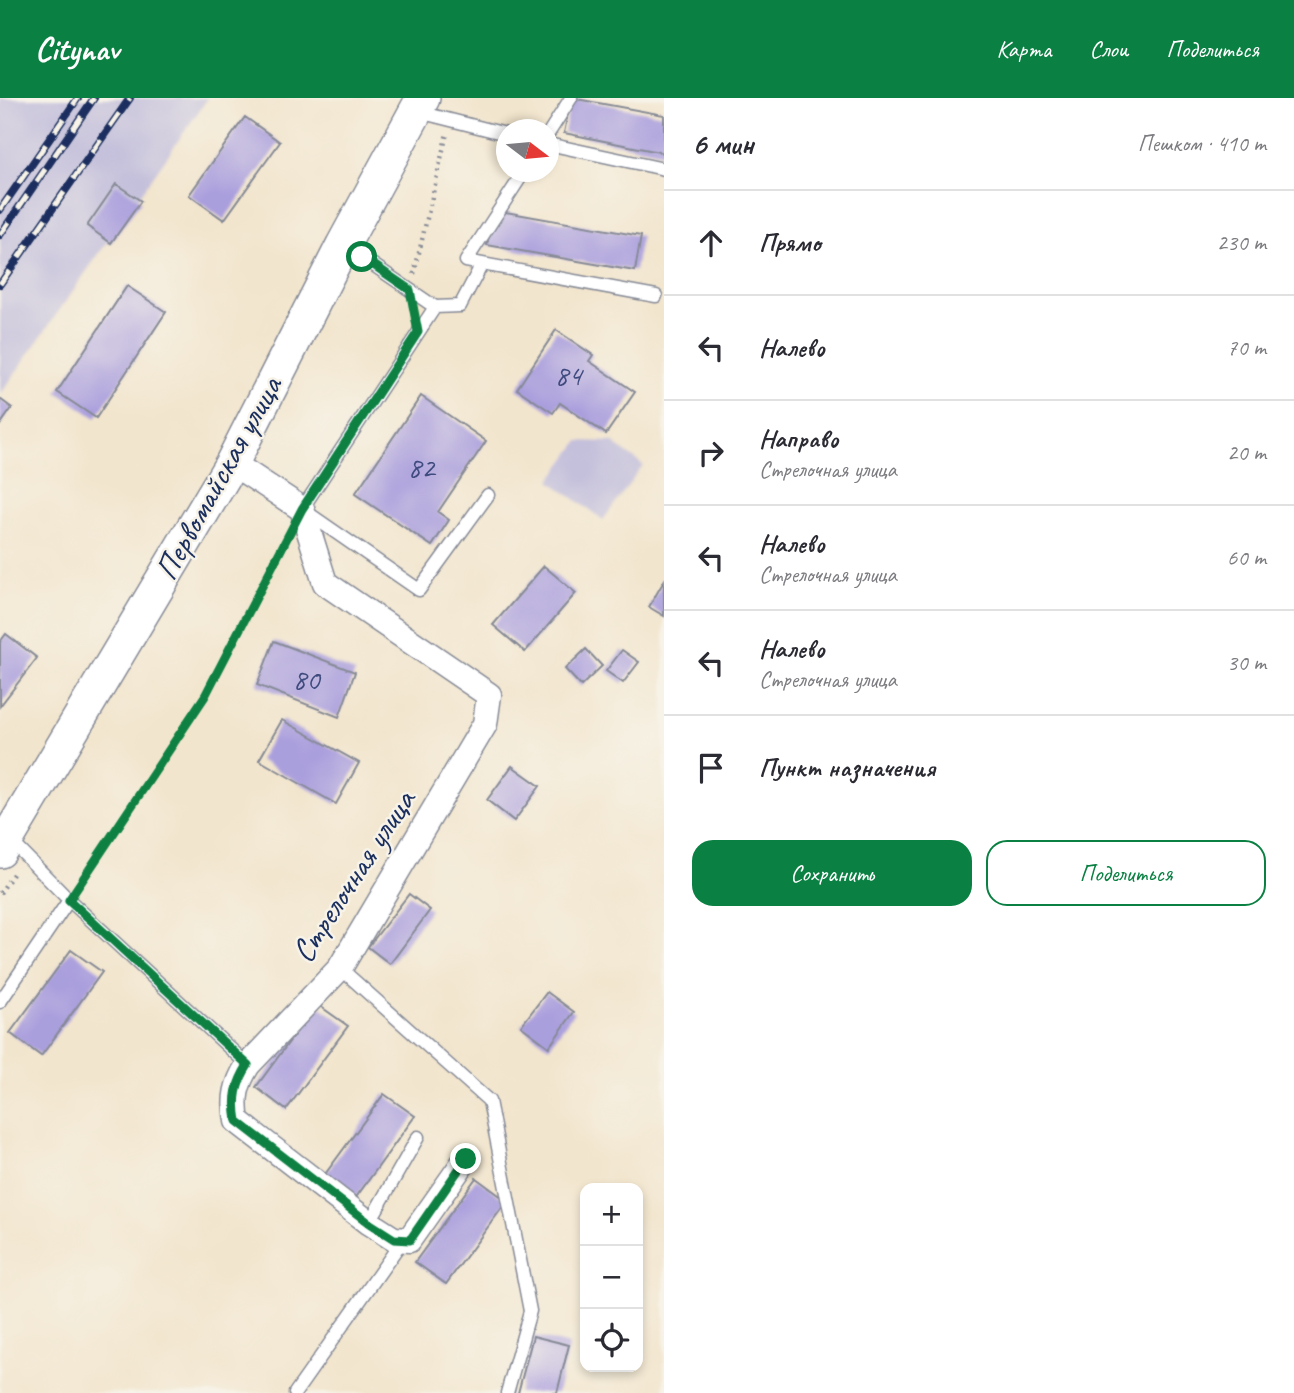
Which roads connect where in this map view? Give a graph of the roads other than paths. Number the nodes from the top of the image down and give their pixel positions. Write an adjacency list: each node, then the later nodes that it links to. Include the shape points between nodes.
1 (571, 98): 3 (lane)
2 (420, 105): 4 (lane); 8 (main road, Первомайская улица)
3 (558, 119)
4 (496, 131)
5 (559, 146): 6 (lane)
6 (664, 169)
7 (517, 182): 9 (lane, via 466,261)
8 (343, 245): 11 (lane); 12 (main road, Первомайская улица)
9 (482, 264): 10 (lane); 11 (lane, via 460,306)
10 (656, 296)
11 (435, 307): 14 (lane)
12 (232, 463): 14 (street); 15 (main road, Первомайская улица)
13 (488, 495): 14 (lane, via 419,590)
14 (302, 509): 17 (street, Стрелочная улица, via 325,583 489,695 485,724)
15 (4, 845): 16 (lane)
16 (69, 900): 18 (lane); 19 (lane)
17 (340, 968): 19 (street, Стрелочная улица); 25 (lane, via 489,1101 530,1311)
18 (0, 1002)
19 (248, 1065): 22 (street, Стрелочная улица, via 237,1082 237,1121)
20 (418, 1137): 22 (lane)
21 (466, 1159): 23 (street, via 410,1240)
22 (369, 1223): 23 (street, Стрелочная улица)
23 (402, 1241): 24 (lane)
24 (295, 1393)
25 (507, 1393)

